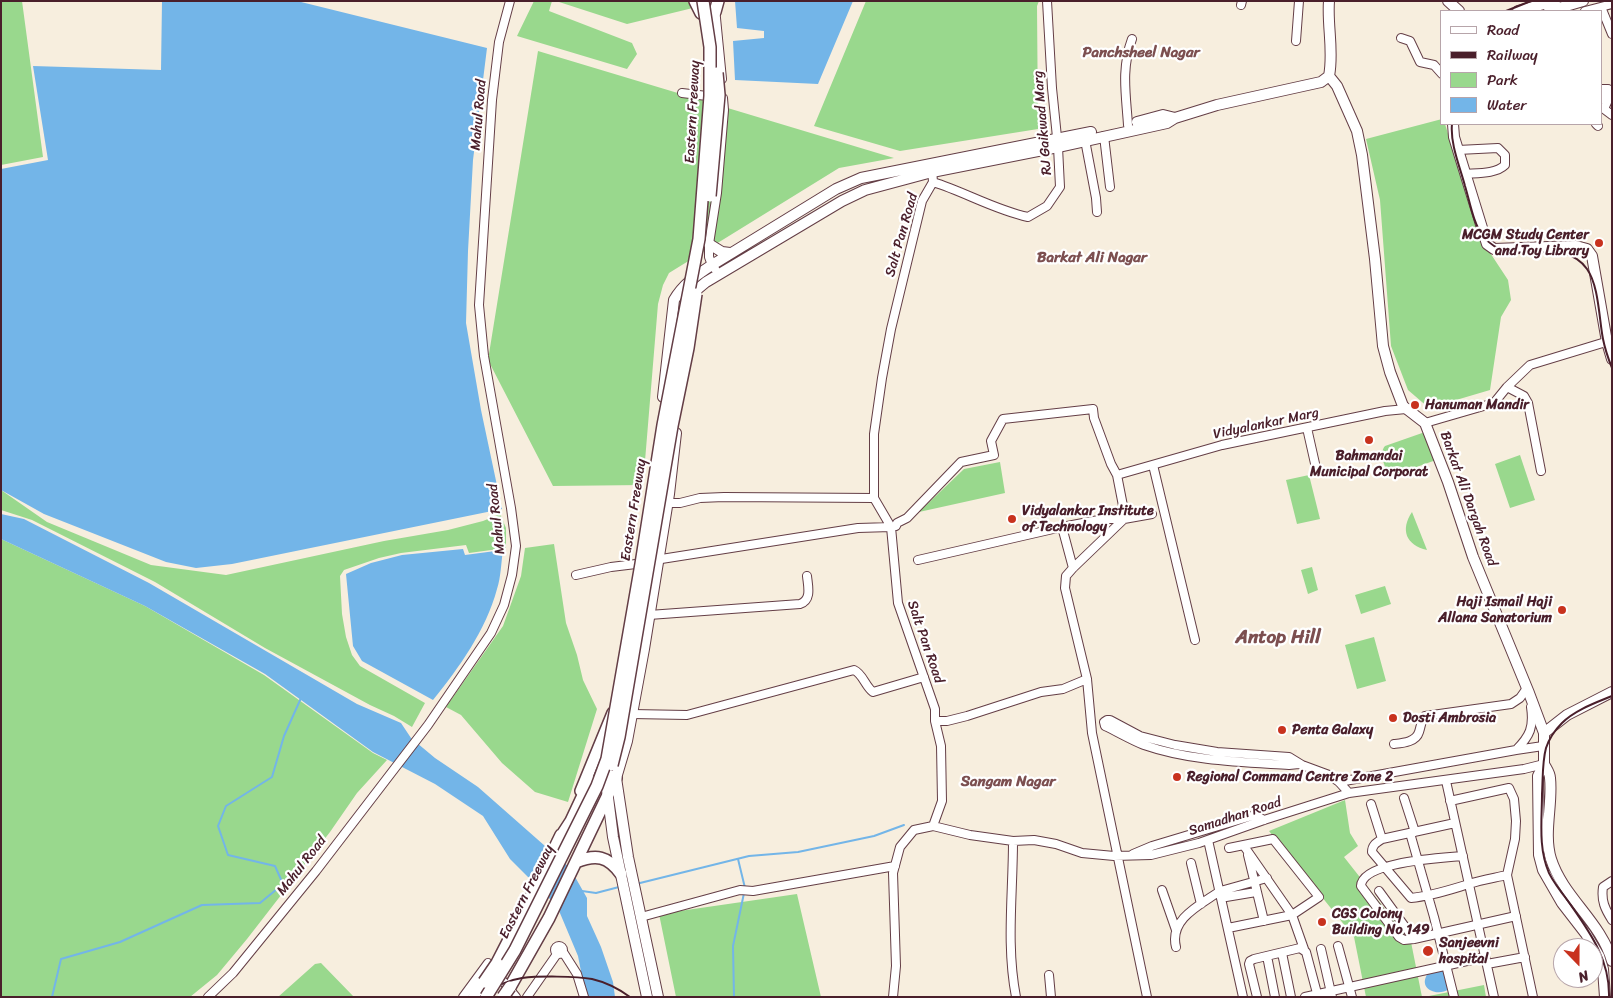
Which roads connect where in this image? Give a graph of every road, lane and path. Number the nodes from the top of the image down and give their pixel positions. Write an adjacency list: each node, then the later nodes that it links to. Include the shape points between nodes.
1 (510, 1): 155 (street, Mahul Road, via 499,42 492,100 479,305 484,356 516,546 506,598 491,633 428,724 233,974)
2 (695, 1): 11 (highway, Eastern Freeway)
3 (710, 1): 159 (highway, Eastern Freeway, bridge, via 719,95 705,239 618,746 599,798 520,954)
4 (1047, 1): 37 (street, RJ Gaikwad Marg)
5 (1299, 1): 21 (street)
6 (1329, 1): 23 (main road, via 1332,64)
7 (1448, 1): 14 (main road)
8 (1555, 1): 15 (main road)
9 (1583, 1): 16 (main road)
10 (1612, 4): 13 (street)
11 (701, 5): 27 (street); 158 (highway, Eastern Freeway, bridge, via 710,47 710,96 699,239 663,424 607,759 597,786 515,950)
12 (716, 5): 30 (street)
13 (1597, 9)
14 (1458, 10)
15 (1522, 10)
16 (1552, 10)
17 (1603, 19): 18 (street)
18 (1612, 34)
19 (1401, 38): 22 (street, via 1410,42 1420,62 1434,65)
20 (1132, 39): 33 (street, via 1124,67)
21 (1296, 41)
22 (1440, 72)
23 (1329, 76): 32 (main road, via 1321,82 1217,105); 52 (main road, Barkat Ali Dargah Road, via 1338,86 1357,131 1371,222 1383,346)
24 (1603, 89): 28 (street, via 1608,89)
25 (1612, 91): 31 (street, via 1604,109)
26 (682, 93): 27 (street)
27 (707, 96): 29 (street)
28 (1603, 98)
29 (704, 106): 30 (street); 46 (street, via 704,154 694,260)
30 (724, 110): 43 (street)
31 (1612, 115)
32 (1175, 118): 33 (main road, via 1163,116); 35 (main road, via 1167,123)
33 (1128, 125): 37 (main road)
34 (1454, 125): 38 (main road)
35 (1104, 136): 36 (main road); 41 (street)
36 (1085, 140): 37 (main road); 42 (street)
37 (1058, 143): 39 (main road); 39 (street, RJ Gaikwad Marg, via 1060,187 1047,206 1028,217 954,189)
38 (1458, 150): 40 (main road); 40 (street, via 1498,148 1505,155 1502,169)
39 (932, 173): 44 (main road, via 873,175 846,184); 47 (main road, via 852,195); 61 (street, Salt Pan Road, via 922,201 891,328 882,378 874,434)
40 (1465, 174): 49 (main road, via 1484,237 1494,249 1576,246 1587,250 1592,256)
41 (1110, 187)
42 (1097, 212)
43 (709, 244): 44 (main road); 45 (street)
44 (730, 254): 45 (main road)
45 (712, 265): 46 (main road); 47 (street)
46 (698, 274): 48 (street); 69 (main road, via 680,289 674,300 669,360)
47 (720, 274): 48 (main road)
48 (706, 282): 62 (main road, via 691,296 685,314)
49 (1609, 341): 50 (main road); 51 (street, via 1530,365)
50 (1612, 359)
51 (1507, 387): 55 (street, via 1494,403); 59 (street, via 1524,396 1528,403)
52 (1400, 397): 53 (main road, Barkat Ali Dargah Road); 54 (street)
53 (1406, 409): 54 (street, Vidyalankar Marg); 55 (main road, Barkat Ali Dargah Road)
54 (1385, 411): 56 (street, Vidyalankar Marg)
55 (1425, 423): 77 (main road, Barkat Ali Dargah Road, via 1474,557)
56 (1307, 428): 57 (street, Vidyalankar Marg, via 1222,445); 58 (street)
57 (1153, 465): 60 (street, Vidyalankar Marg); 74 (street)
58 (1316, 468)
59 (1541, 471)
60 (1117, 475): 64 (street); 65 (street, via 1093,408 1003,418 991,441 994,455 961,462 907,518)
61 (874, 498): 62 (street, via 724,497); 65 (street, Salt Pan Road)
62 (667, 503): 67 (main road)
63 (1152, 514): 64 (street)
64 (1124, 520): 66 (street); 70 (street)
65 (893, 527): 67 (street, via 858,528); 75 (street, Salt Pan Road, via 898,603)
66 (1062, 527): 68 (street); 70 (street)
67 (657, 560): 69 (street); 73 (main road)
68 (918, 560)
69 (639, 564): 71 (street); 79 (main road)
70 (1072, 568): 76 (street, via 1066,576 1065,588)
71 (576, 575)
72 (807, 576): 73 (street, via 808,597 800,604)
73 (649, 615): 80 (main road)
74 (1195, 640)
75 (924, 677): 80 (street, via 872,692 854,670 687,715); 81 (street, Salt Pan Road, via 935,708)
76 (1087, 679): 81 (street, via 967,716); 108 (street, via 1092,733)
77 (1528, 690): 82 (main road, Barkat Ali Dargah Road); 83 (street, via 1512,704 1424,716 1414,739); 85 (street, via 1532,730)
78 (1612, 692): 82 (main road, via 1567,715)
79 (622, 701): 88 (main road); 104 (highway, via 614,711)
80 (632, 714): 88 (main road, via 627,741)
81 (935, 720): 100 (street, Salt Pan Road, via 941,746 942,801)
82 (1544, 733): 84 (main road)
83 (1394, 744)
84 (1543, 746): 85 (street); 87 (main road)
85 (1516, 750): 92 (street)
86 (1191, 752): 86 (street, via 1143,744 1105,726 1104,722 1110,720 1140,736); 92 (street, via 1220,760 1298,764)
87 (1544, 764): 89 (main road); 90 (main road); 91 (street, Samadhan Road)
88 (610, 776): 94 (highway); 104 (highway, via 586,788); 119 (main road)
89 (1538, 776): 90 (main road); 178 (main road, via 1539,855 1543,870 1599,956)
90 (1550, 776): 146 (main road, via 1550,857)
91 (1446, 780): 93 (street, Samadhan Road); 96 (street)
92 (1339, 782): 93 (street)
93 (1350, 794): 98 (street, Samadhan Road)
94 (607, 796): 113 (highway); 119 (main road, via 613,837)
95 (1404, 798): 101 (street)
96 (1450, 801): 99 (street); 116 (street, via 1509,788 1514,799 1516,821)
97 (1371, 804): 102 (street)
98 (1264, 820): 103 (street, Samadhan Road); 109 (street, via 1255,815 1152,846)
99 (1455, 823): 101 (street); 110 (street)
100 (932, 826): 105 (street, Samadhan Road); 114 (street, via 914,830 900,847)
101 (1412, 833): 102 (street); 111 (street)
102 (1382, 839): 115 (street, via 1375,843 1372,852)
103 (1208, 840): 109 (street, Samadhan Road, via 1151,855); 123 (street)
104 (558, 841): 147 (highway, via 534,891)
105 (1013, 841): 108 (street, Samadhan Road, via 1034,840 1082,853); 166 (street, via 1010,942)
106 (1229, 848): 107 (street)
107 (1246, 850): 117 (street); 120 (street); 128 (street, via 1273,839 1319,897)
108 (1117, 856): 109 (street, Samadhan Road); 168 (street)
109 (1132, 856)
110 (1463, 856): 111 (street); 121 (street)
111 (1417, 860): 115 (street); 126 (street)
112 (1191, 863): 127 (street)
113 (575, 864): 119 (highway, via 589,857 601,858 613,864); 152 (highway)
114 (895, 866): 130 (street, via 752,891 740,890); 165 (street, via 896,966)
115 (1386, 866): 126 (street, via 1411,898); 137 (street, via 1365,878 1361,886 1399,937 1407,941)
116 (1507, 875): 121 (street); 129 (street)
117 (1266, 878): 120 (street); 128 (street)
118 (1612, 881): 131 (street, via 1603,888 1602,897 1604,908)
119 (627, 882): 130 (main road); 149 (main road)
120 (1254, 882): 125 (street); 125 (street, via 1224,890 1222,894 1226,898)
121 (1469, 884): 126 (street); 133 (street)
122 (1162, 890): 135 (street)
123 (1220, 891): 127 (street); 134 (street)
124 (1380, 891): 137 (street)
125 (1256, 892): 132 (street)
126 (1428, 896): 136 (street)
127 (1201, 904): 135 (street, via 1189,912)
128 (1292, 915): 132 (street); 140 (street)
129 (1516, 916): 133 (street); 144 (street)
130 (641, 917): 149 (main road)
131 (1612, 920)
132 (1264, 921): 134 (street)
133 (1478, 924): 136 (street); 145 (street)
134 (1228, 928): 169 (street)
135 (1176, 930): 139 (street)
136 (1439, 934): 137 (street); 148 (street)
137 (1414, 939)
138 (1338, 946): 151 (street)
139 (1176, 947)
140 (1304, 949): 142 (street); 154 (street)
141 (1321, 949): 153 (street)
142 (1282, 953): 143 (street); 172 (street)
143 (1267, 956): 170 (street, via 1254,959 1249,964); 171 (street)
144 (1525, 957): 145 (street); 177 (street)
145 (1486, 960): 148 (street); 176 (street)
146 (1612, 961)
147 (492, 963): 152 (street); 156 (street); 157 (highway, bridge)
148 (1447, 965): 151 (street); 175 (street)
149 (646, 968): 163 (main road); 164 (main road)
150 (1049, 975): 167 (street)
151 (1350, 987): 153 (street); 174 (street)
152 (513, 992): 160 (highway, bridge)
153 (1331, 994): 154 (street)
154 (1318, 995): 173 (street)
155 (208, 997)
156 (462, 997)
157 (474, 997)
158 (486, 997)
159 (494, 997)
160 (503, 997)
161 (527, 997): 162 (street, via 560,953 577,974)
162 (584, 997)
163 (647, 997)
164 (658, 997)
165 (893, 997)
166 (1016, 997)
167 (1051, 997)
168 (1147, 997)
169 (1243, 997)
170 (1257, 997)
171 (1275, 997)
172 (1290, 997)
173 (1305, 997)
174 (1352, 997)
175 (1454, 997)
176 (1494, 997)
177 (1533, 997)
178 (1606, 997)

